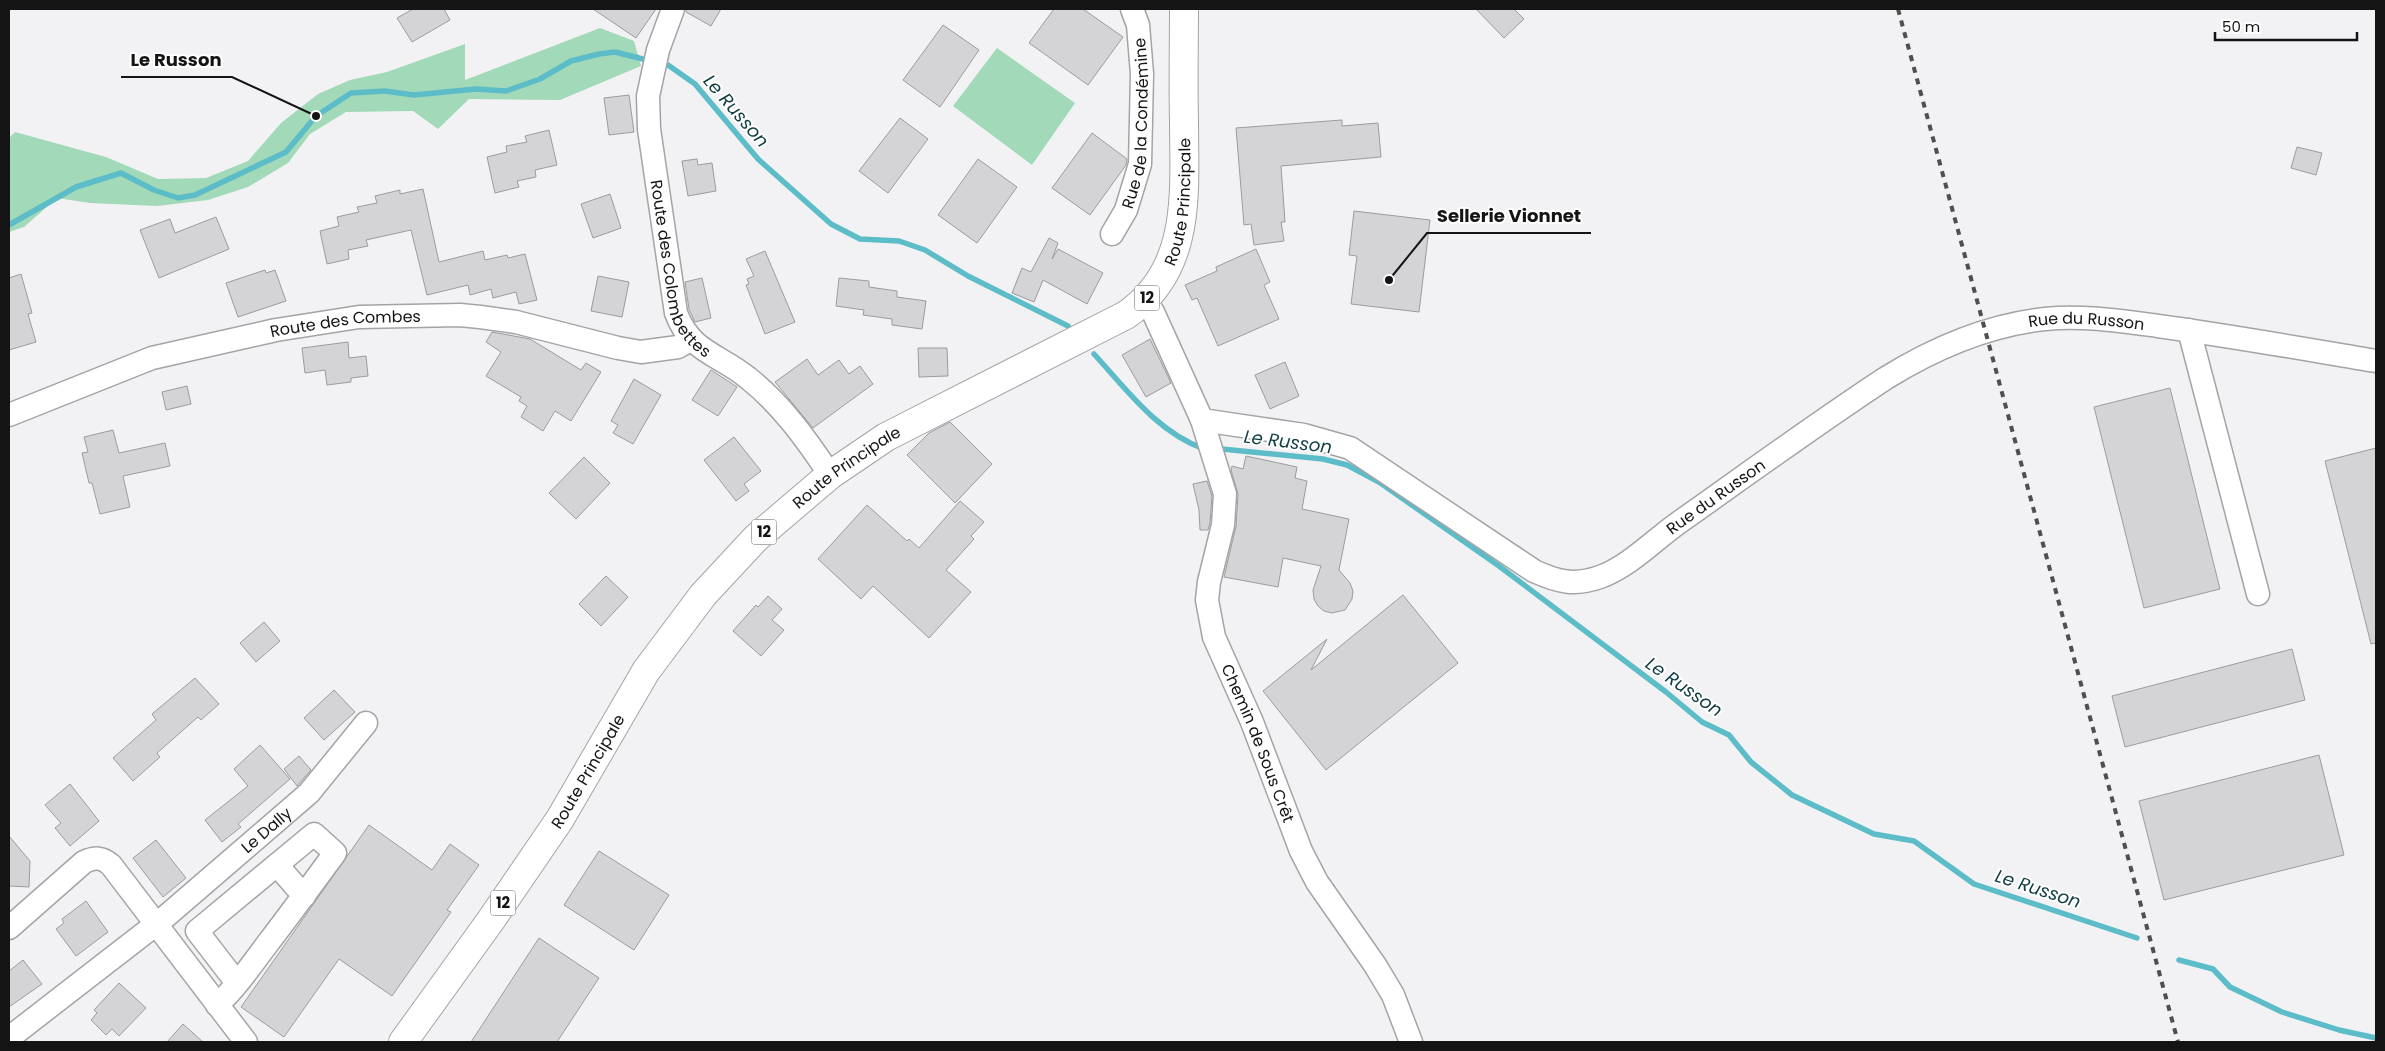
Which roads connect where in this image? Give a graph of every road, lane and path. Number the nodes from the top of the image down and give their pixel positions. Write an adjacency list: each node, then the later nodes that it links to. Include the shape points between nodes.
1 (674, 9): 7 (street, Route des Colombettes, via 652,76 648,96 649,129 672,298 681,326)
2 (1132, 9): 4 (street, Rue de la Condémine, via 1138,25 1142,74 1140,164 1126,210)
3 (1184, 9): 5 (main road, Route Principale / 12, via 1182,224 1169,264)
4 (1112, 234)
5 (1145, 301): 10 (street); 11 (main road, Route Principale / 12, via 1100,330 886,437)
6 (2189, 330): 8 (street, Rue du Russon); 10 (street, Rue du Russon, via 2100,319 2045,318 1977,335 1920,357 1842,406 1622,565 1600,576 1577,582 1557,582 1534,571 1350,448 1304,435); 12 (street)
7 (690, 340): 9 (street, Route des Combes, via 662,351 640,352 516,322 480,317 359,317 276,330 152,358); 11 (street, Route des Colombettes, via 748,378 765,394 808,441)
8 (2376, 361)
9 (9, 415)
10 (1202, 420): 23 (street, Chemin de Sous Crêt, via 1225,494 1223,525 1207,600 1214,637 1252,722 1301,851 1317,882 1393,994)
11 (830, 475): 22 (main road, Route Principale / 12, via 756,538 703,595 646,671 560,819)
12 (2258, 594)
13 (366, 723): 16 (street, Le Dally, via 309,793)
14 (277, 865): 15 (street); 15 (street, via 314,834 336,853); 18 (street, via 197,930)
15 (304, 896): 18 (street)
16 (155, 924): 17 (street, via 111,865 99,858 84,862); 19 (street); 20 (street, Le Dally)
17 (9, 928)
18 (237, 984): 19 (street)
19 (217, 1006): 21 (street)
20 (9, 1038)
21 (246, 1042)
22 (403, 1042)
23 (1411, 1042)

